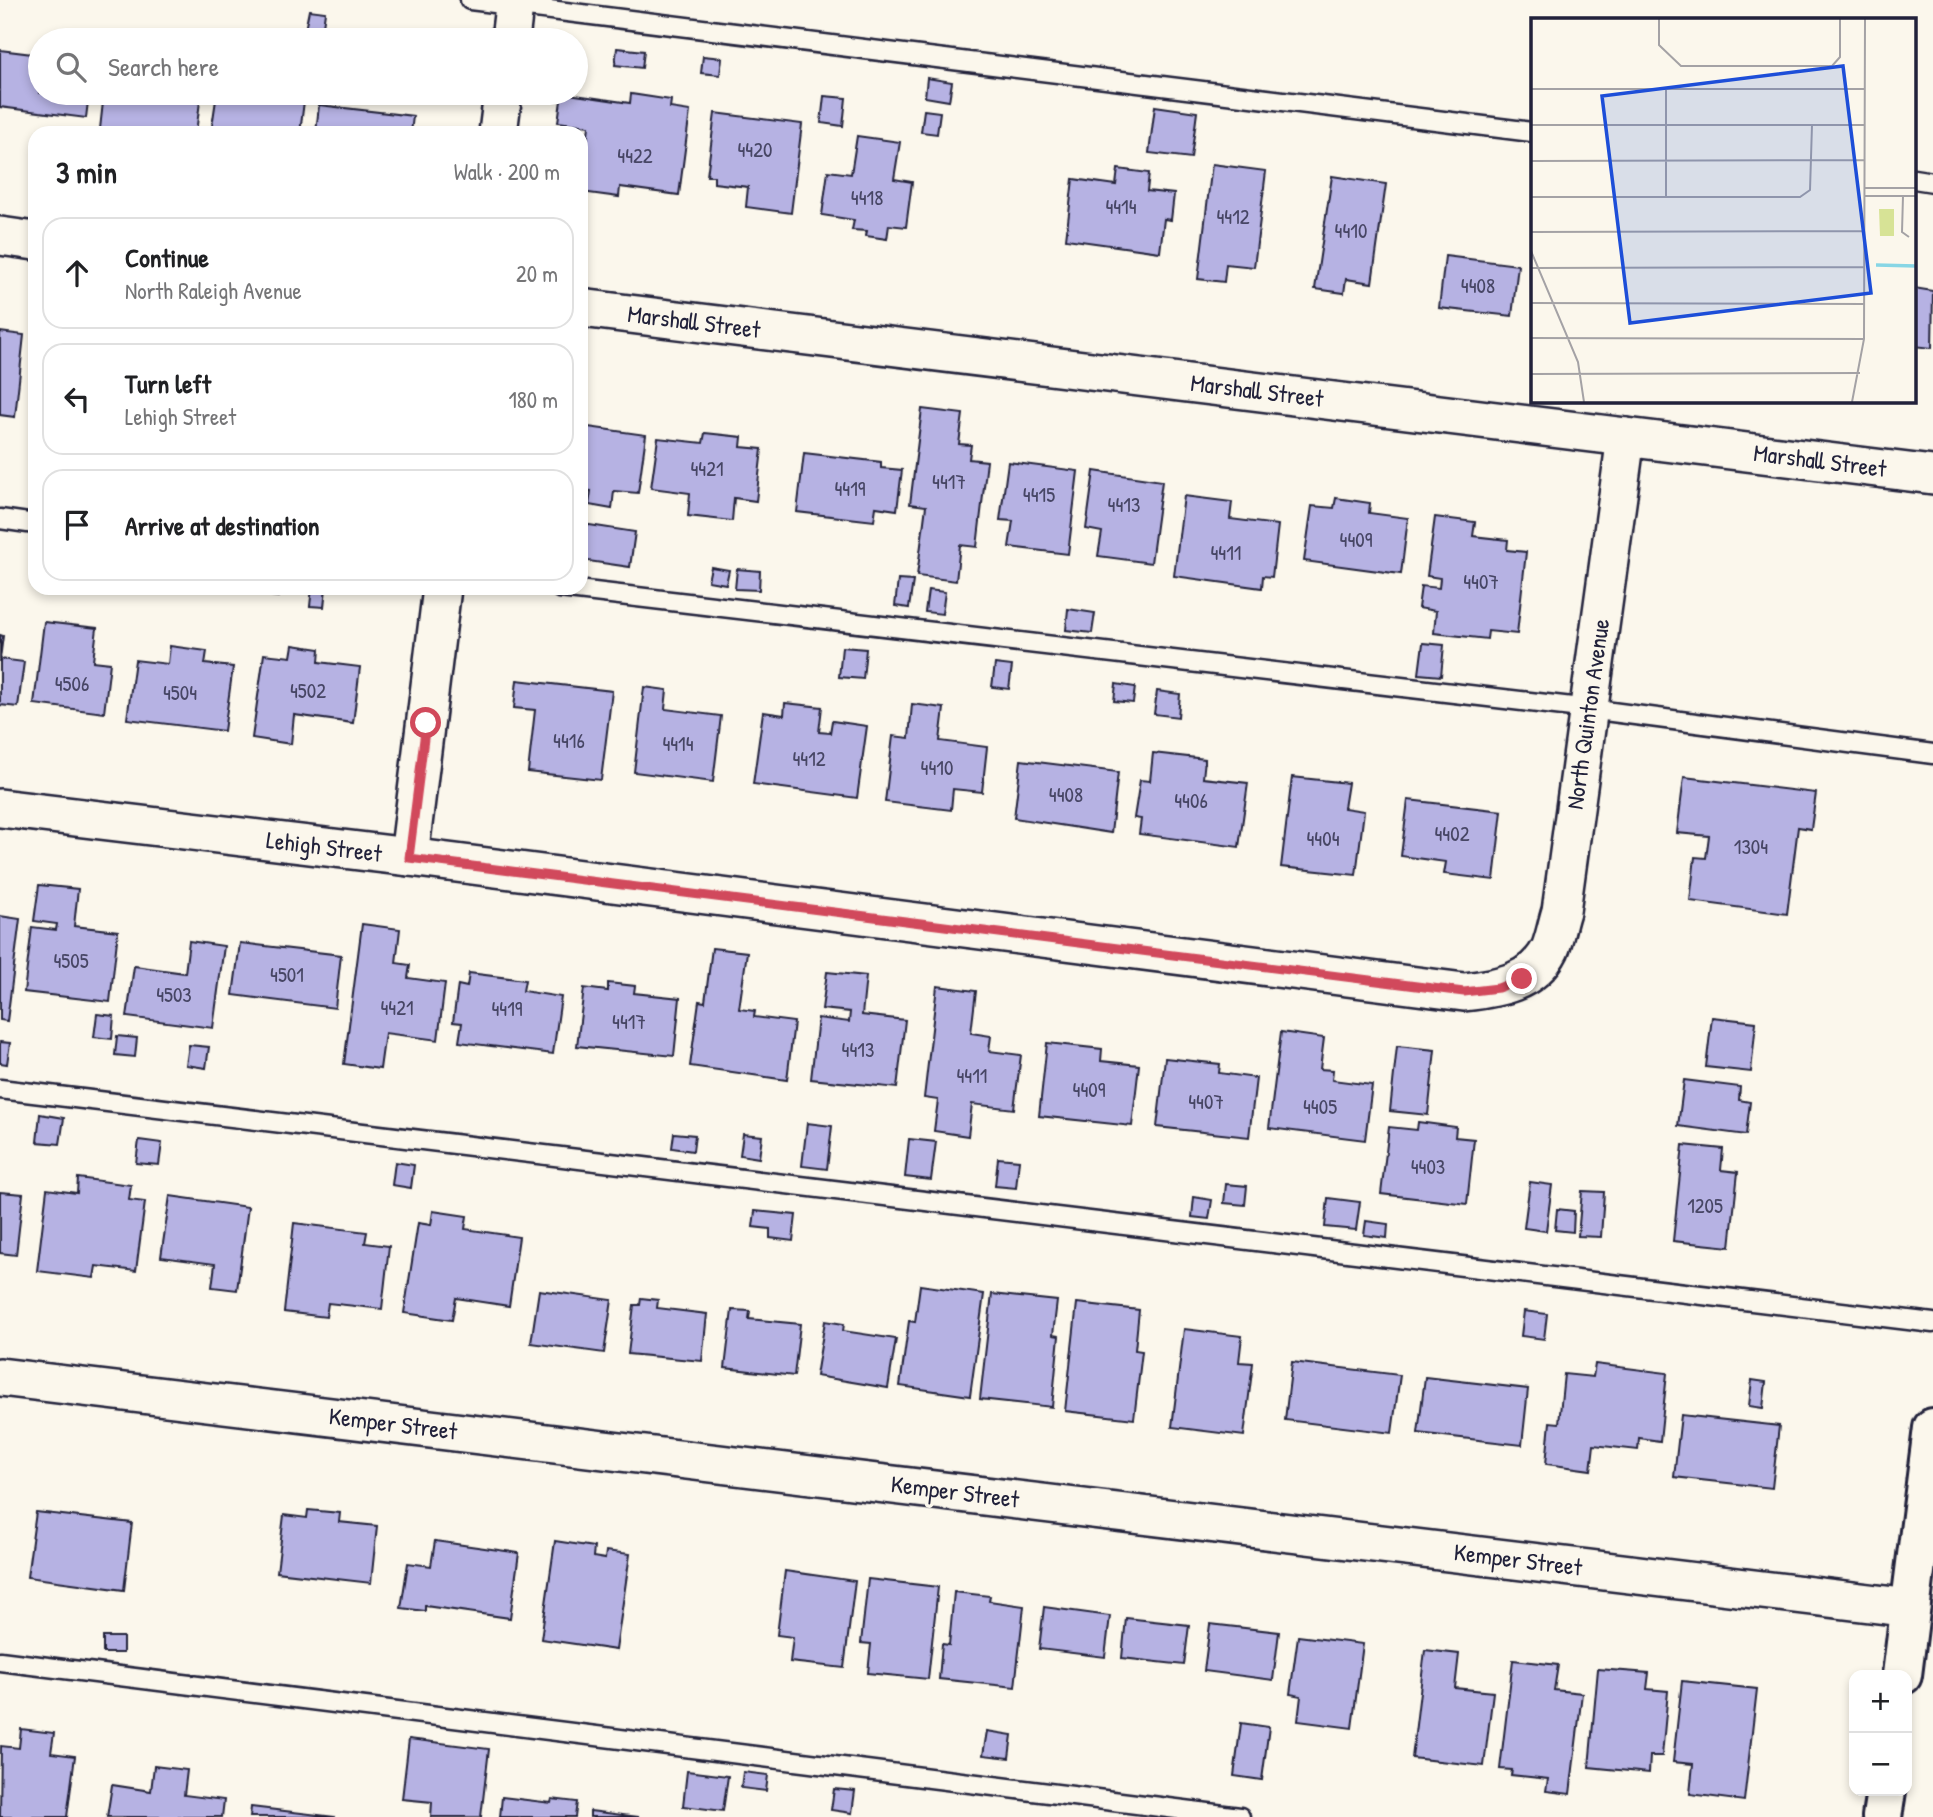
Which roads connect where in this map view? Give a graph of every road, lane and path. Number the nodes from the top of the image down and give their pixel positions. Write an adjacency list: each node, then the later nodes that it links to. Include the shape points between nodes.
1 (470, 0): 2 (lane)
2 (512, 23): 3 (lane)
3 (559, 28)
4 (588, 31): 7 (lane)
5 (502, 105): 6 (street)
6 (499, 126)
7 (1531, 132)
8 (0, 236): 9 (street)
9 (28, 240)
10 (588, 309): 11 (street, Marshall Street)
11 (1626, 437): 12 (street, Marshall Street); 17 (street, North Quinton Avenue)
12 (1933, 475)
13 (0, 519): 14 (lane)
14 (28, 523)
15 (588, 591): 17 (lane)
16 (441, 595): 20 (street)
17 (1589, 709): 18 (lane); 21 (street, North Quinton Avenue, via 1561,911 1550,948 1536,969)
18 (1933, 754)
19 (0, 808): 20 (street, Lehigh Street)
20 (409, 858): 21 (street, Lehigh Street, via 1464,992 1498,988)
21 (1522, 979)
22 (0, 1089): 23 (lane)
23 (1933, 1323)
24 (0, 1377): 26 (street, Kemper Street)
25 (1933, 1428): 26 (main road)
26 (1911, 1608): 28 (main road)
27 (0, 1661): 30 (lane)
28 (1903, 1670)
29 (1885, 1796): 31 (main road)
30 (1240, 1817)
31 (1882, 1817)

